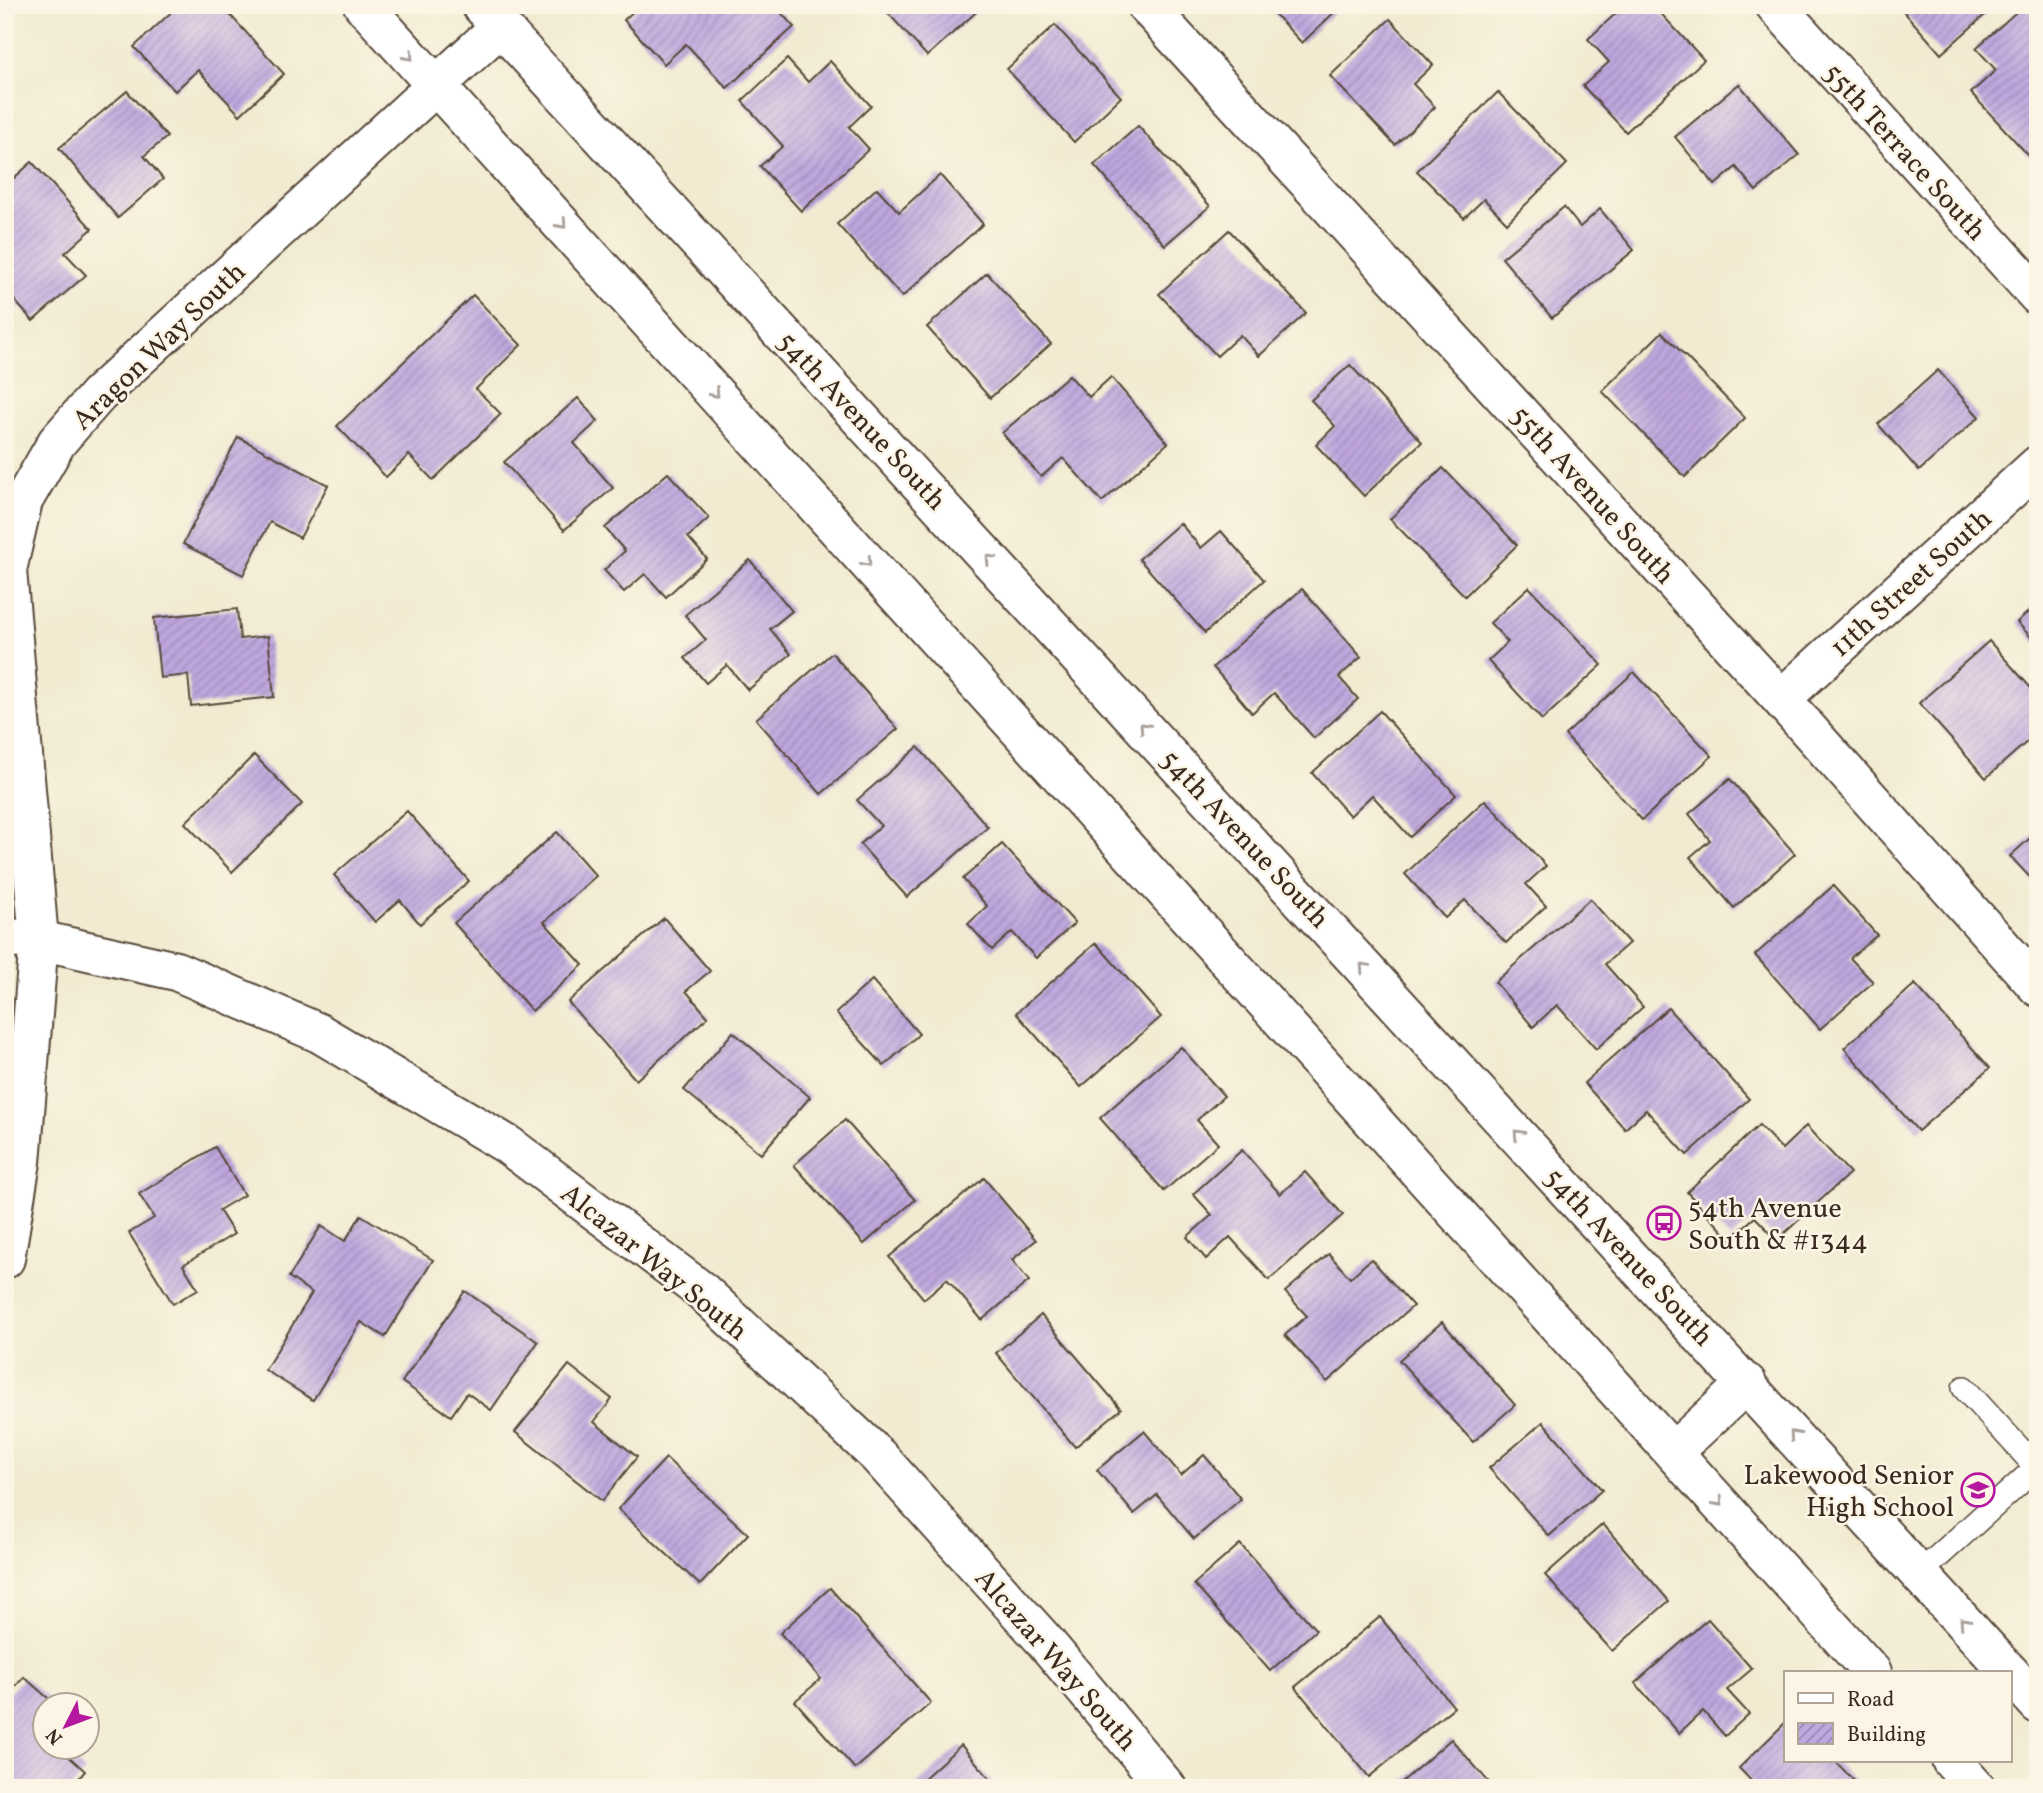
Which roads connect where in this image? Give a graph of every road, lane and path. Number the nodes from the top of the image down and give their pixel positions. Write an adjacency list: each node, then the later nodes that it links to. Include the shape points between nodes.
1 (363, 5): 5 (street, one-way to 5)
2 (1146, 5): 8 (street, 55th Avenue South)
3 (1775, 5): 6 (street, 55th Terrace South)
4 (491, 16): 5 (street, Aragon Way South); 12 (street, 54th Avenue South, one-way to 4)
5 (436, 85): 9 (street, Aragon Way South, via 98,395 57,442 23,501 7,570); 14 (street, one-way to 14)
6 (2038, 296)
7 (2038, 465): 8 (street, 11th Street South)
8 (1781, 699): 10 (street, 55th Avenue South)
9 (22, 939): 11 (street, Aragon Way South, via 21,1162); 22 (street, Alcazar Way South, via 176,971 319,1033 519,1153 703,1292 878,1457 1042,1638)
10 (2038, 987)
11 (5, 1259)
12 (1747, 1383): 14 (street); 16 (street, 54th Avenue South, one-way to 12)
13 (1964, 1388): 15 (lane)
14 (1673, 1452): 17 (street, one-way to 17)
15 (2037, 1467): 16 (lane)
16 (1920, 1573): 18 (street, 54th Avenue South, one-way to 16)
17 (1871, 1671)
18 (2009, 1671)
19 (2011, 1673): 20 (street, 54th Avenue South)
20 (2038, 1704)
21 (1953, 1762): 23 (street)
22 (1167, 1788)
23 (1976, 1788)

